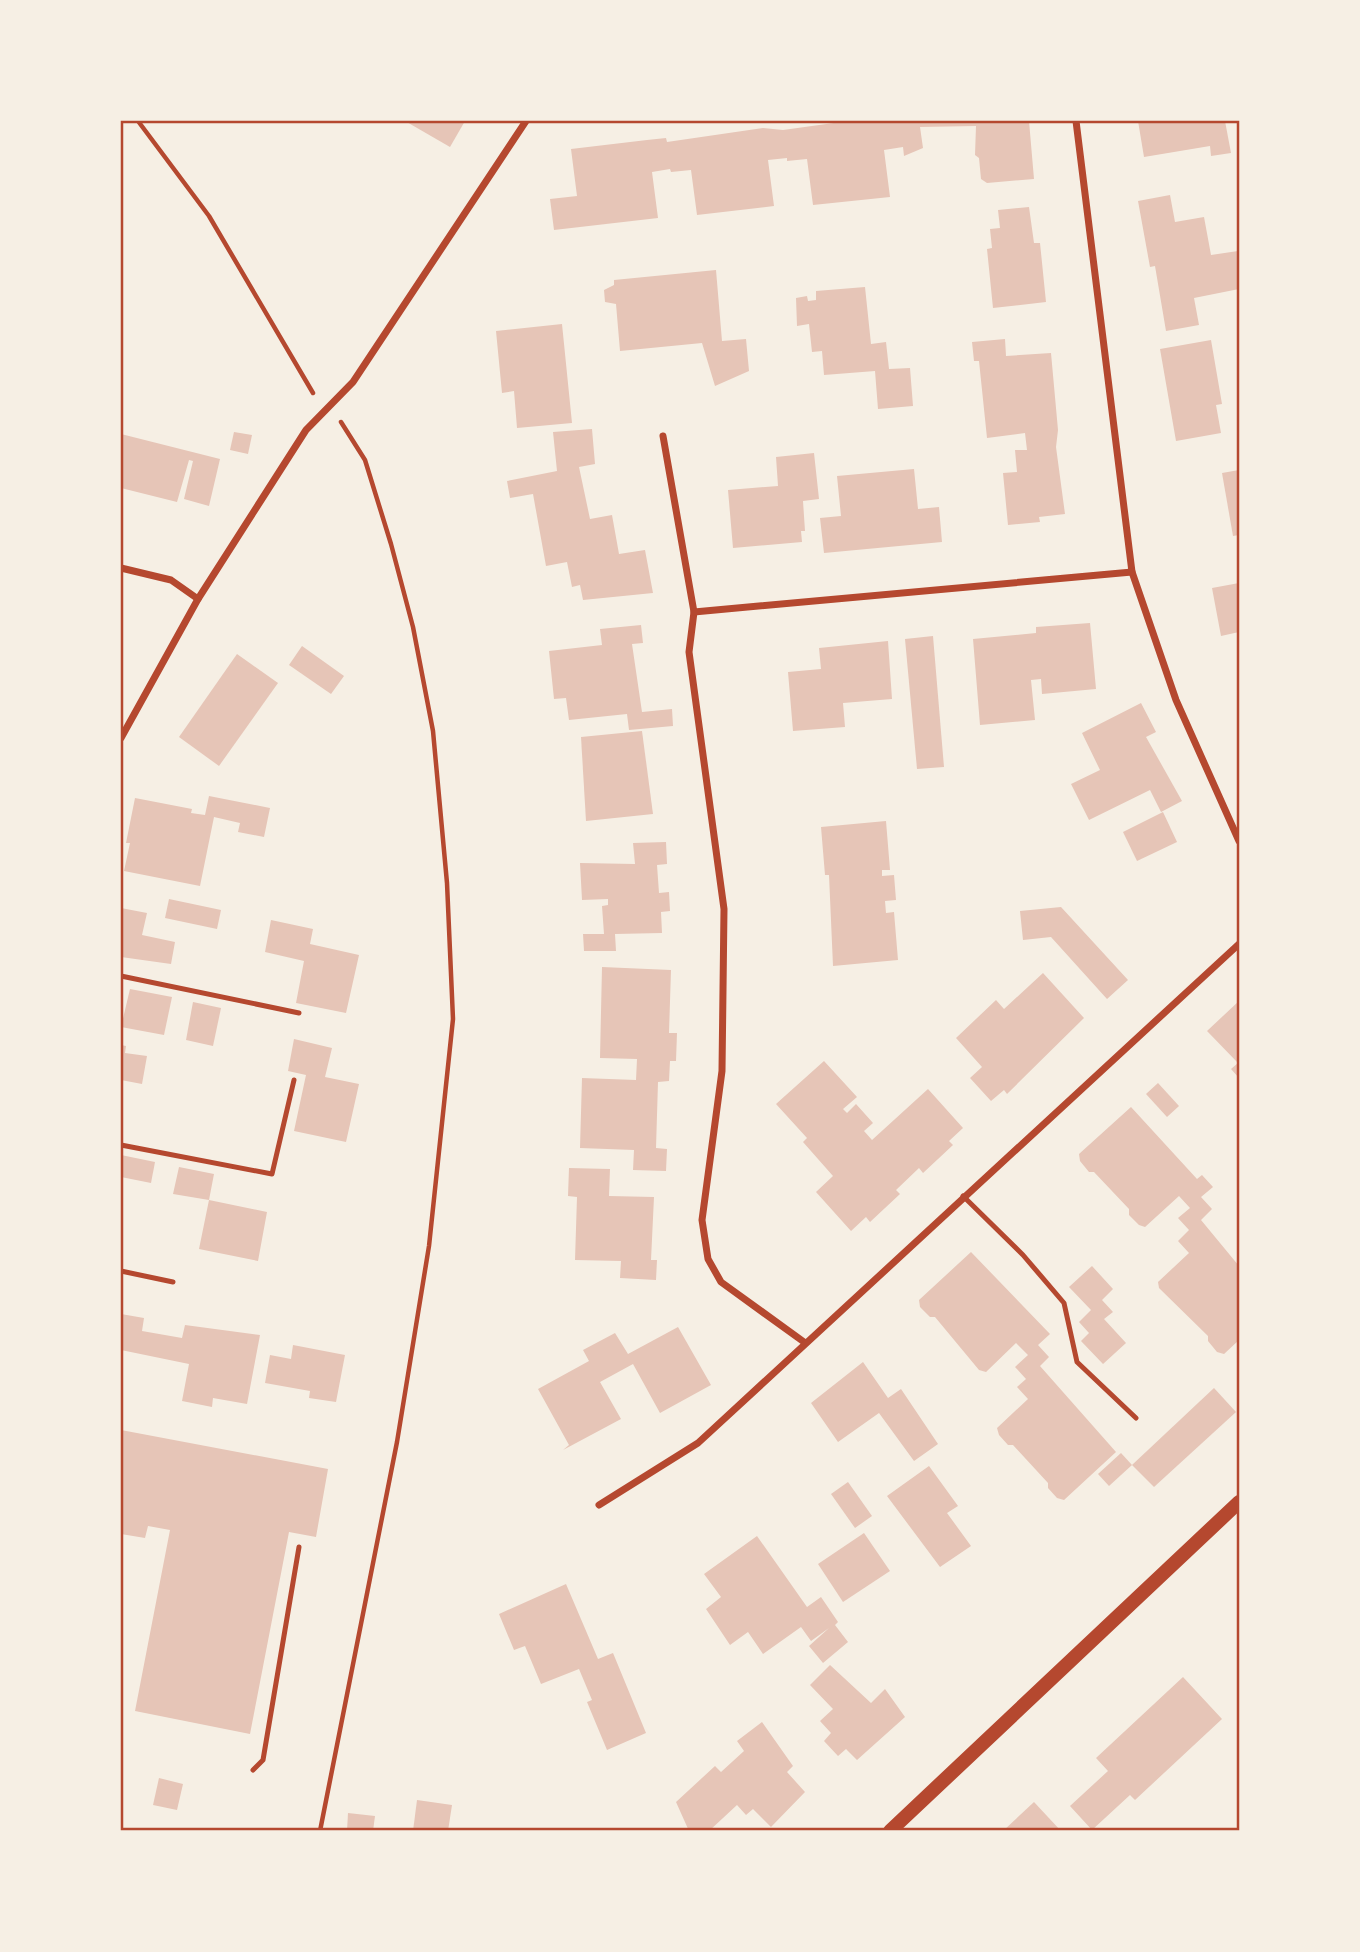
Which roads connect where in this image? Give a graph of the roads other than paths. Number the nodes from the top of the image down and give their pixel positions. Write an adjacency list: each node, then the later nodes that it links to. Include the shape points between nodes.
1 (526, 121): 6 (street, via 353,382 306,430)
2 (1076, 121): 5 (street)
3 (663, 436): 7 (street)
4 (121, 568): 6 (street, via 171,580)
5 (1132, 572): 7 (street); 9 (street, via 1175,700)
6 (198, 599): 8 (street)
7 (694, 612): 18 (street, via 689,652 724,909 722,1071 702,1220 708,1259 721,1282)
8 (121, 738)
9 (1239, 841)
10 (1239, 944): 15 (street)
11 (121, 976): 12 (lane)
12 (299, 1013)
13 (294, 1080): 14 (lane, via 272,1174)
14 (121, 1146)
15 (963, 1196): 18 (street); 19 (lane, via 1064,1303 1077,1362)
16 (121, 1271): 17 (lane)
17 (173, 1282)
18 (804, 1342): 21 (street, via 698,1443)
19 (1136, 1418)
20 (1239, 1502): 24 (main road)
21 (599, 1505)
22 (299, 1547): 23 (lane, via 263,1760)
23 (253, 1770)
24 (890, 1831)

